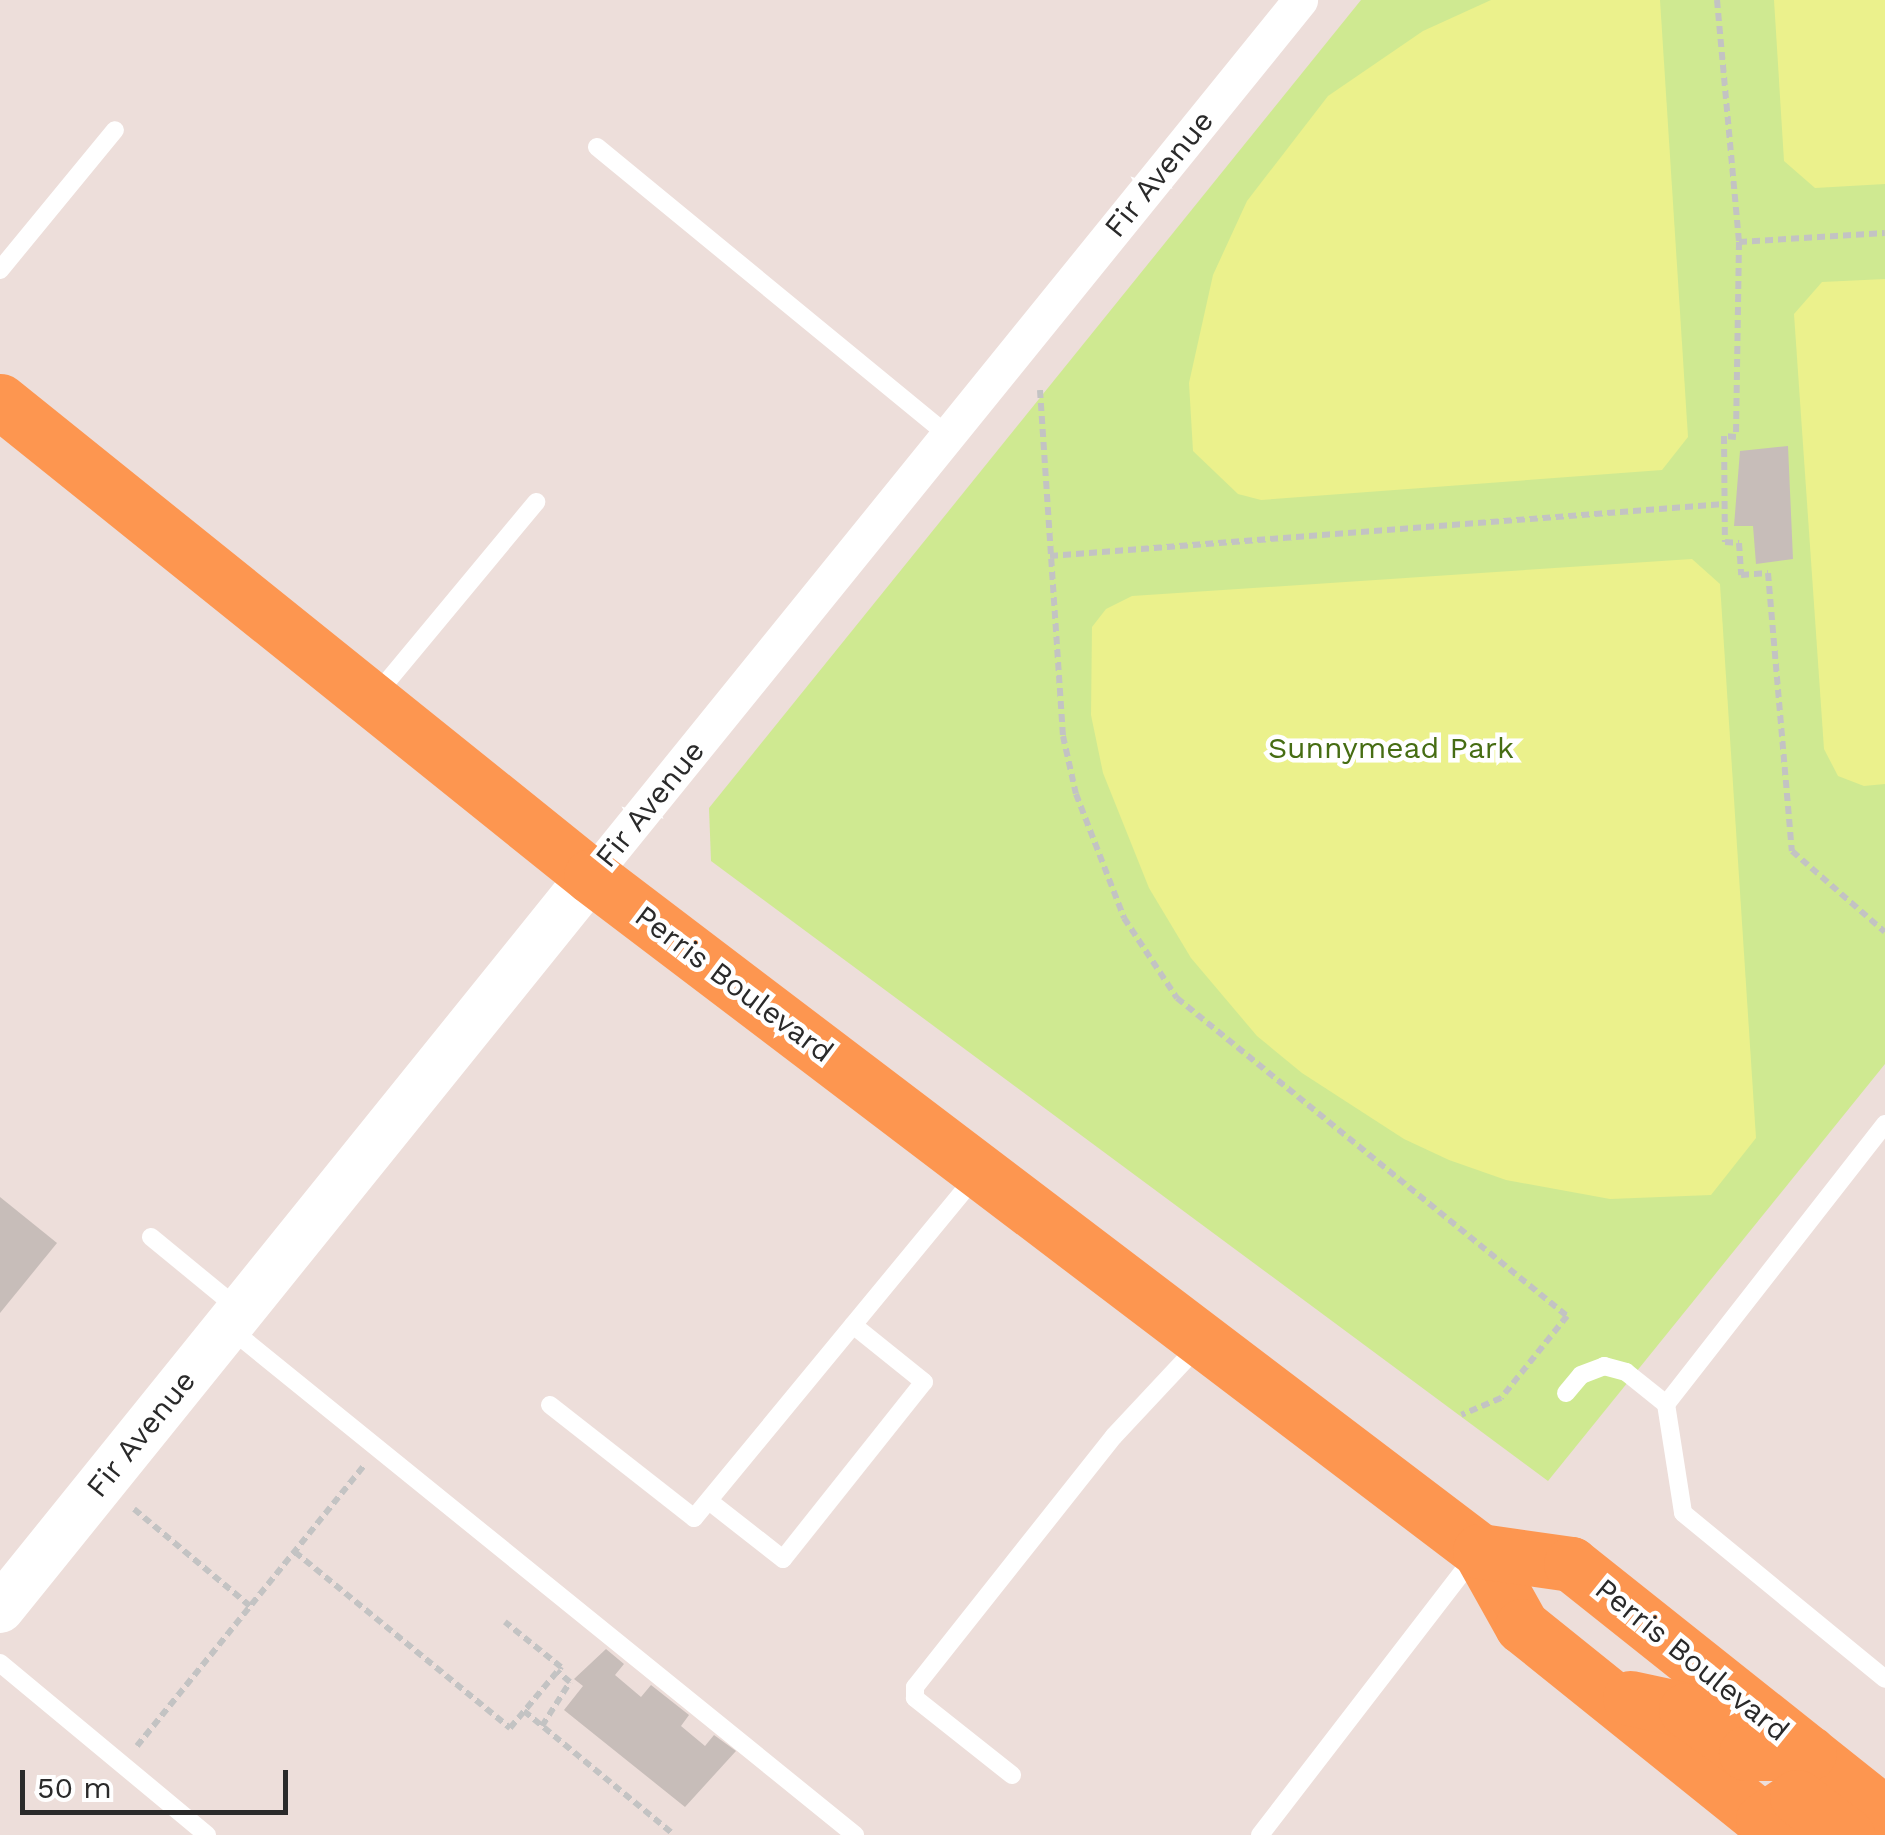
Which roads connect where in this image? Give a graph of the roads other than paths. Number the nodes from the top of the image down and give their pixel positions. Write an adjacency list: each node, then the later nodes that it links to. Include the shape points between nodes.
1 (1300, 0): 6 (street, Fir Avenue)
2 (115, 130): 4 (lane)
3 (597, 147): 6 (lane)
4 (0, 270)
5 (0, 402): 8 (main road, Perris Boulevard)
6 (948, 435): 9 (street, Fir Avenue)
7 (536, 502): 8 (lane)
8 (372, 700): 9 (main road, Perris Boulevard)
9 (592, 876): 11 (main road, Perris Boulevard); 13 (street, Fir Avenue)
10 (1885, 1124): 17 (lane)
11 (981, 1170): 14 (lane); 15 (main road, Perris Boulevard)
12 (151, 1237): 13 (lane)
13 (234, 1318): 21 (street, Fir Avenue); 30 (lane)
14 (853, 1325): 19 (lane); 19 (lane, via 924,1382 783,1559)
15 (1204, 1340): 20 (main road, Perris Boulevard); 26 (lane, via 1114,1436 915,1687 915,1698)
16 (1566, 1393): 17 (lane, via 1581,1375 1604,1366 1626,1372)
17 (1666, 1404): 23 (lane, via 1682,1514)
18 (550, 1405): 19 (lane, via 694,1518)
19 (709, 1501)
20 (1480, 1551): 24 (main road, Perris Boulevard, via 1522,1626); 25 (main road, Perris Boulevard, via 1571,1564); 31 (lane)
21 (0, 1608)
22 (0, 1663): 29 (lane)
23 (1885, 1679)
24 (1602, 1692): 25 (main road, via 1686,1710 1746,1754); 28 (main road, Perris Boulevard)
25 (1808, 1753): 27 (main road, Perris Boulevard)
26 (1012, 1775)
27 (1885, 1814)
28 (1765, 1830): 32 (main road, via 1798,1797)
29 (207, 1835)
30 (854, 1835)
31 (1260, 1835)
32 (1847, 1835)

